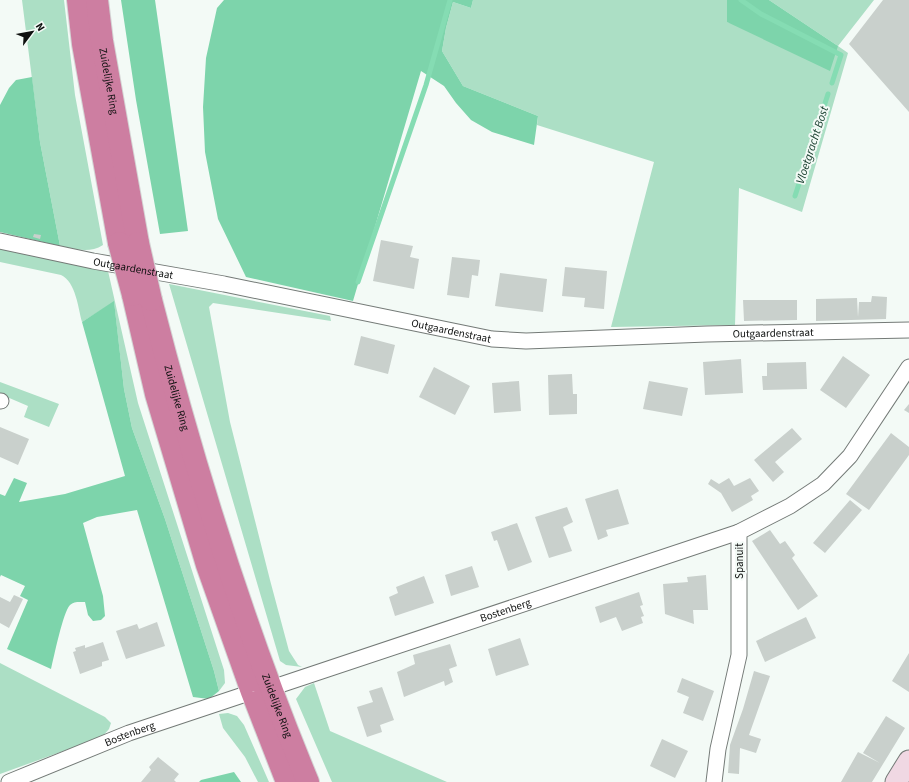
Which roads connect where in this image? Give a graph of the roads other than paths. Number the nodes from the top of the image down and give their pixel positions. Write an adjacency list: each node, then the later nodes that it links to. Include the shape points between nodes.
1 (78, 0): 4 (highway, Zuidelijke Ring, via 83,44)
2 (97, 0): 4 (highway, Zuidelijke Ring)
3 (0, 241): 5 (street, Outgaardenstraat, via 492,339 526,341)
4 (129, 243): 8 (highway, Zuidelijke Ring, bridge, via 142,298 156,394 207,565)
5 (909, 330)
6 (909, 367): 7 (street, Spanuit, via 850,456 823,484 790,506)
7 (739, 532): 8 (street, Bostenberg); 13 (street, Spanuit, via 739,655 718,749)
8 (262, 690): 10 (street, Bostenberg, via 129,734); 11 (highway, Zuidelijke Ring); 12 (highway, Zuidelijke Ring)
9 (909, 761): 14 (street)
10 (9, 782)
11 (287, 782)
12 (308, 782)
13 (714, 782)
14 (896, 782)

